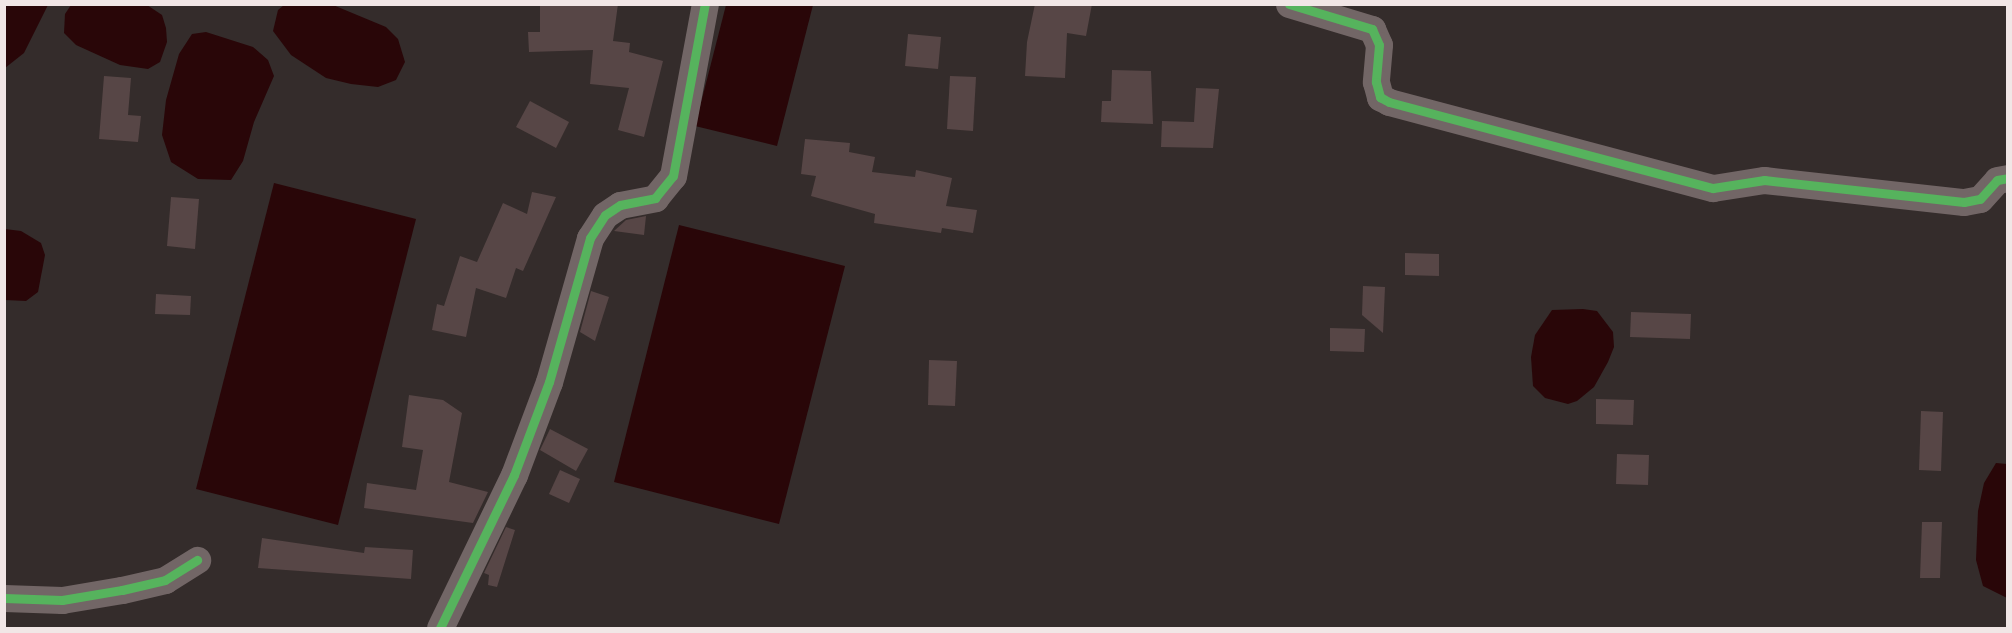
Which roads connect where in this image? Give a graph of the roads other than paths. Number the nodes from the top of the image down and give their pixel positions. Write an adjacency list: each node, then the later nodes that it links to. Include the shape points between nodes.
1 (705, 4): 6 (street, via 673,176 655,198 620,205 605,215 590,238 549,382 514,475)
2 (1288, 4): 3 (street, via 1372,28 1379,45 1376,82 1380,97 1389,102 1713,188 1764,180 1964,202 1980,199 1997,180)
3 (2007, 178)
4 (197, 560): 5 (street, via 165,579 122,590 62,600)
5 (4, 598)
6 (440, 628)

